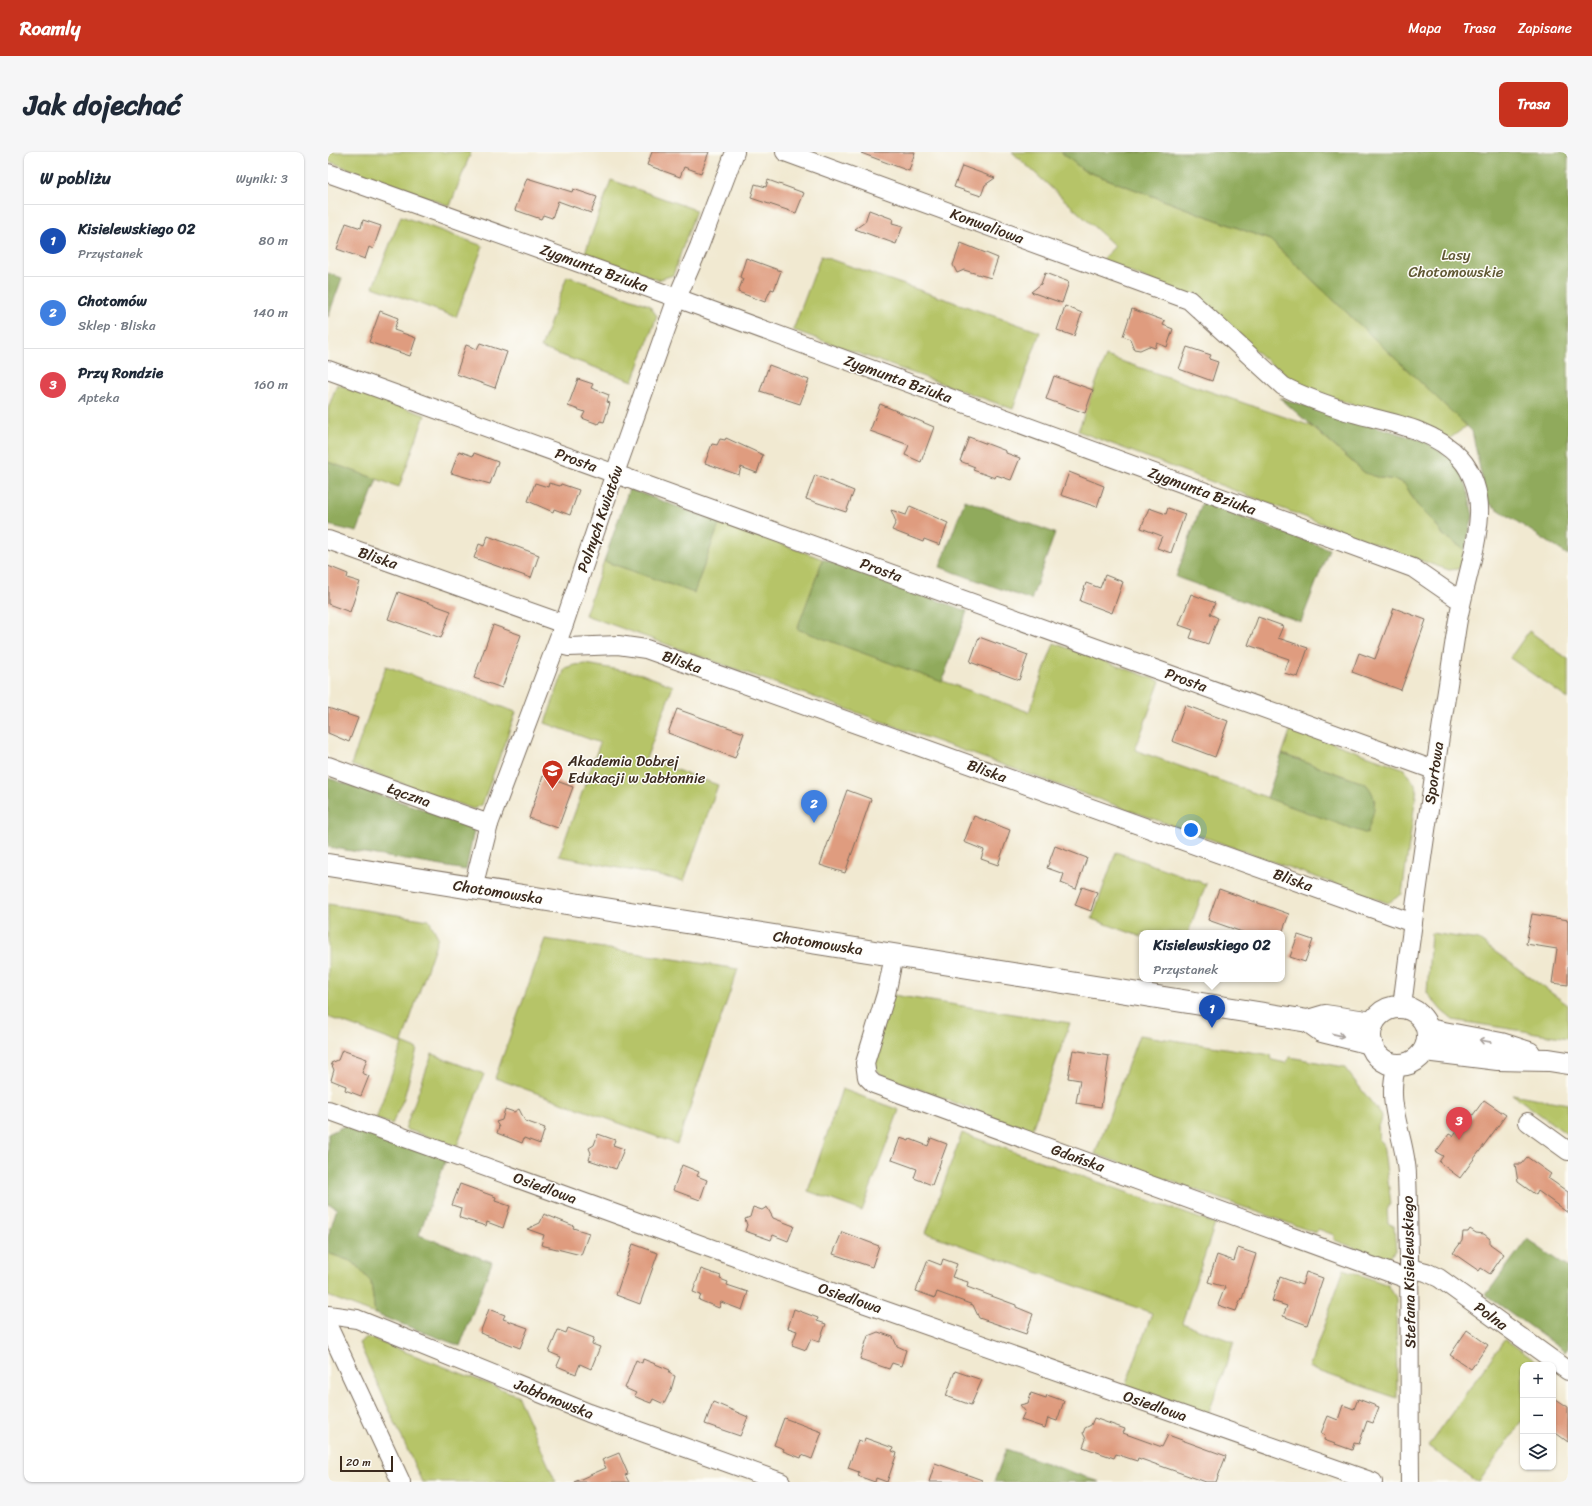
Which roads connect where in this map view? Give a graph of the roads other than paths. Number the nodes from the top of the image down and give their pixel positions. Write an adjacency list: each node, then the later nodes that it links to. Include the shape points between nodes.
1 (735, 152): 4 (street, Polnych Kwiatów)
2 (785, 152): 5 (street, Konwaliowa)
3 (328, 173): 4 (street, Zygmunta Bziuka)
4 (677, 298): 7 (street, Polnych Kwiatów); 9 (street, Zygmunta Bziuka, via 1413,568 1455,597)
5 (1189, 300): 9 (street, Sportowa, via 1283,386 1297,394 1405,426 1447,447 1464,463 1476,488 1479,512 1476,541)
6 (328, 370): 7 (street, Prosta)
7 (615, 473): 10 (street, Polnych Kwiatów); 13 (street, Prosta)
8 (328, 540): 10 (street, Bliska)
9 (1462, 599): 13 (street, Sportowa)
10 (564, 624): 11 (street, Polnych Kwiatów)
11 (557, 644): 14 (street, Polnych Kwiatów); 17 (street, Bliska, via 569,647 618,645 646,649)
12 (328, 766): 14 (street, Łączna)
13 (1434, 770): 17 (street, Sportowa)
14 (489, 824): 16 (street, Polnych Kwiatów)
15 (328, 865): 16 (street, Chotomowska)
16 (475, 889): 18 (street, Chotomowska)
17 (1414, 923): 19 (street, Sportowa)
18 (894, 956): 20 (street, Chotomowska, via 1308,1021 1322,1031); 27 (street, Gdańska, via 886,994 865,1063 867,1077 874,1084)
19 (1402, 1007): 20 (street, via 1391,1007 1384,1011); 21 (street, via 1416,1011 1422,1017)
20 (1372, 1033): 23 (street, via 1376,1054)
21 (1426, 1040): 22 (street, via 1498,1059); 23 (street, via 1413,1062)
22 (1558, 1061)
23 (1397, 1065): 27 (street, Stefana Kisielewskiego, via 1393,1078 1393,1100 1407,1173)
24 (328, 1110): 33 (street, Osiedlowa, via 833,1292)
25 (1528, 1122): 26 (street)
26 (1568, 1151)
27 (1410, 1274): 30 (street, Polna, via 1426,1272 1439,1278); 34 (street, Stefana Kisielewskiego)
28 (328, 1315): 32 (street, Jabłonowska, via 358,1319 589,1413)
29 (328, 1326): 31 (street)
30 (1568, 1371)
31 (401, 1482)
32 (781, 1482)
33 (1373, 1482)
34 (1410, 1482)

